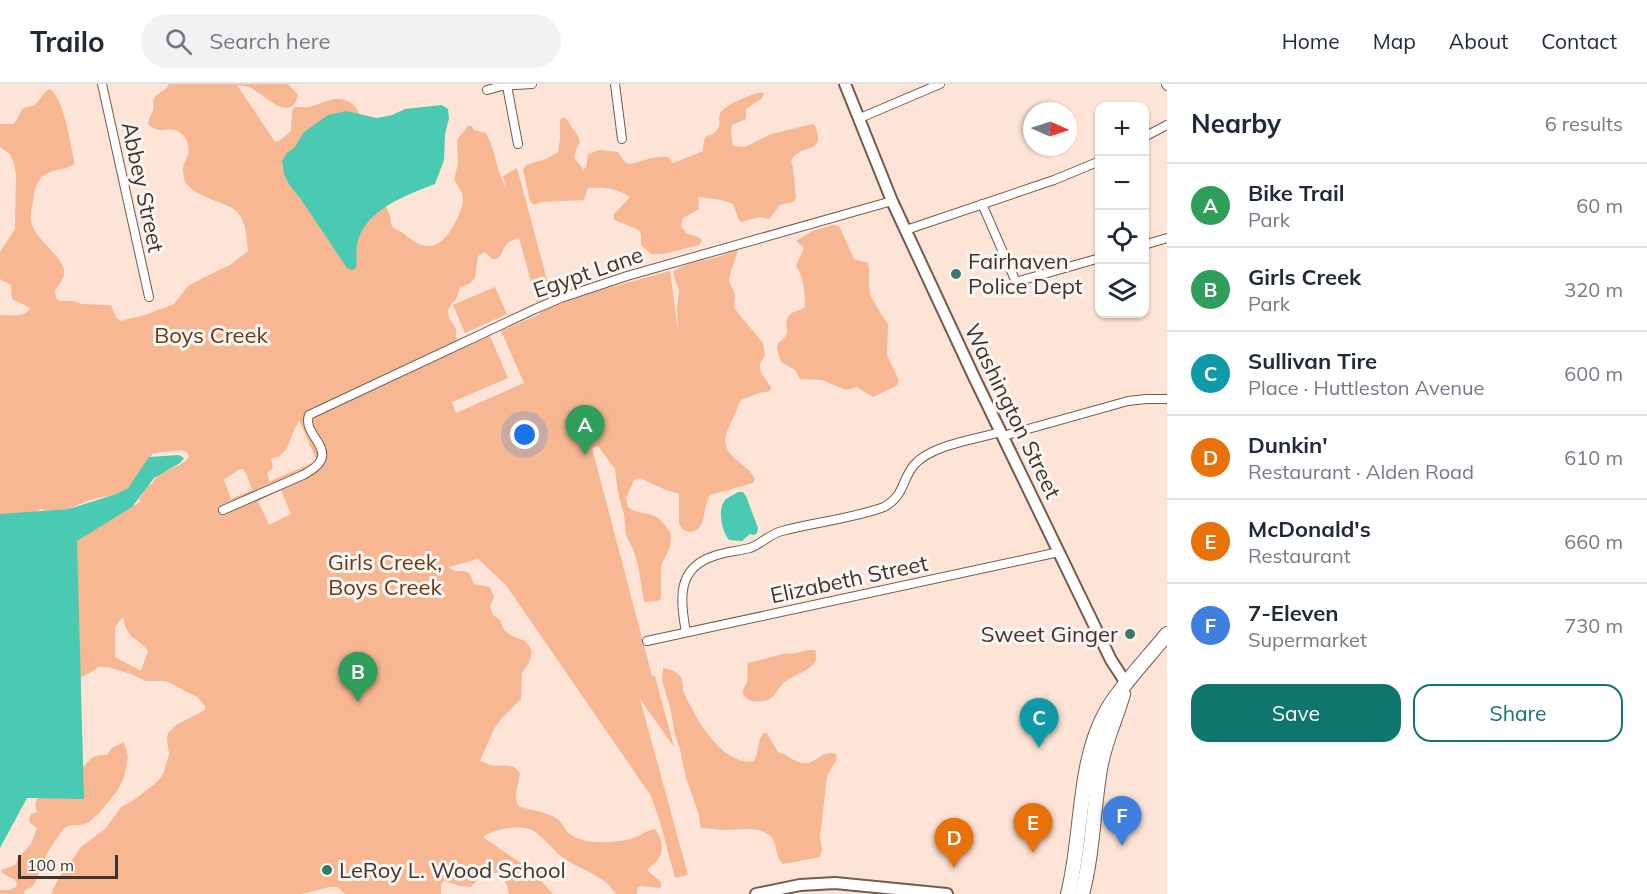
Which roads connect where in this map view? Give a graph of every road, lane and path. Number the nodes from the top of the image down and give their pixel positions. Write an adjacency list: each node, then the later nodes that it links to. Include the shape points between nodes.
1 (102, 84): 20 (street, Abbey Street)
2 (532, 84): 6 (street)
3 (615, 84): 11 (street)
4 (845, 84): 8 (main road, Washington Street)
5 (940, 84): 8 (street)
6 (507, 86): 7 (street); 12 (street)
7 (487, 90)
8 (860, 118): 14 (main road, Washington Street)
9 (1167, 125): 10 (street)
10 (1149, 134)
11 (622, 139)
12 (518, 144)
13 (1095, 163): 15 (street)
14 (892, 201): 16 (main road, Washington Street); 23 (street, Egypt Lane, via 561,298 309,415 308,422 321,449 319,464 303,475)
15 (982, 204): 16 (street); 19 (street, via 1016,282)
16 (906, 230): 22 (main road, Washington Street)
17 (1167, 238): 18 (street)
18 (1149, 243)
19 (1095, 259)
20 (149, 297)
21 (1167, 399): 22 (street, via 1134,400)
22 (1002, 434): 24 (main road, Washington Street); 25 (street, via 924,456 913,466 900,494 884,507 778,532 751,548 706,559 689,574 682,588)
23 (223, 510)
24 (1059, 552): 25 (street, Elizabeth Street); 28 (main road, Washington Street)
25 (686, 632): 27 (street, Elizabeth Street)
26 (1167, 634): 28 (highway)
27 (647, 641)
28 (1126, 683): 31 (highway, via 1107,710 1093,746); 32 (highway, via 1102,758)
29 (756, 894): 30 (main road, via 835,883)
30 (947, 894)
31 (1068, 894)
32 (1082, 894)

